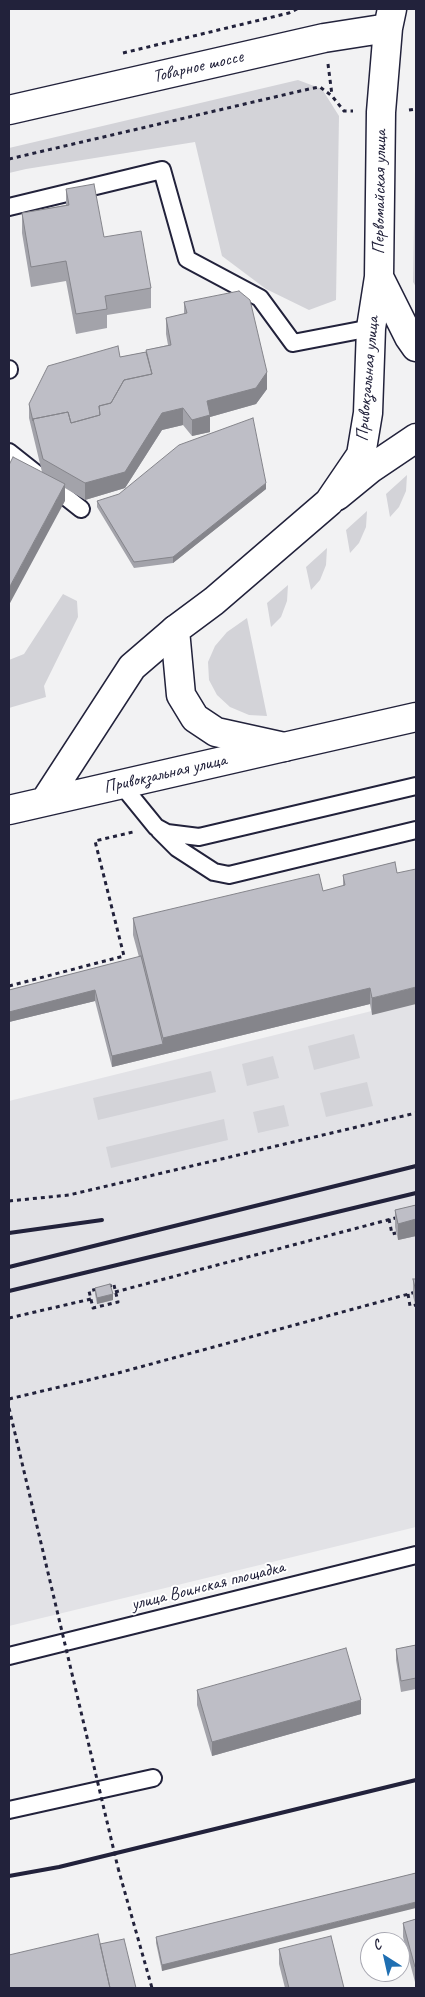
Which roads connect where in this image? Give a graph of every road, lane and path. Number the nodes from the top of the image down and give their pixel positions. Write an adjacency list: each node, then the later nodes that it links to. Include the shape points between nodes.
1 (297, 9): 3 (path)
2 (388, 15): 4 (street, Товарное шоссе, via 324,38); 6 (street, Первомайская улица)
3 (115, 55)
4 (9, 110)
5 (416, 110): 6 (path)
6 (381, 112): 7 (path, via 344,111 320,87 309,88); 9 (street, Первомайская улица)
7 (9, 159)
8 (9, 207): 10 (lane, via 162,170 187,259 260,298 293,344)
9 (379, 278): 10 (street, Привокзальная улица); 11 (street, Первомайская улица)
10 (371, 328): 14 (street, Привокзальная улица, via 368,413 361,455)
11 (416, 347)
12 (416, 438): 14 (street, Привокзальная улица)
13 (9, 452): 15 (lane)
14 (329, 502): 16 (street, Привокзальная улица, via 214,601)
15 (81, 510)
16 (175, 630): 18 (street, Привокзальная улица, via 181,695 195,718 216,732); 21 (street, Привокзальная улица, via 132,667)
17 (416, 716): 18 (street, Привокзальная улица)
18 (284, 747): 19 (street, Привокзальная улица)
19 (121, 784): 21 (street, Привокзальная улица); 23 (lane)
20 (416, 786): 23 (lane, via 198,837 167,833)
21 (45, 801): 22 (street, Привокзальная улица)
22 (9, 810)
23 (156, 827): 24 (lane, via 177,848 214,872 229,875)
24 (416, 830)
25 (416, 1113): 26 (path, via 69,1195)
26 (9, 1201)
27 (407, 1215): 28 (path)
28 (389, 1219): 29 (path, via 392,1234); 30 (path)
29 (396, 1232)
30 (116, 1292): 33 (path, via 114,1285 89,1291); 33 (path, via 118,1302 93,1308)
31 (416, 1292): 32 (path)
32 (408, 1294): 34 (path, via 410,1306); 36 (path, via 118,1373)
33 (91, 1299): 35 (path)
34 (416, 1305)
35 (9, 1318)
36 (9, 1399)
37 (9, 1408): 42 (path, bridge, via 118,1868)
38 (416, 1555): 39 (lane, улица Воинская площадка)
39 (9, 1656)
40 (153, 1778): 41 (lane)
41 (9, 1810)
42 (152, 1988)

